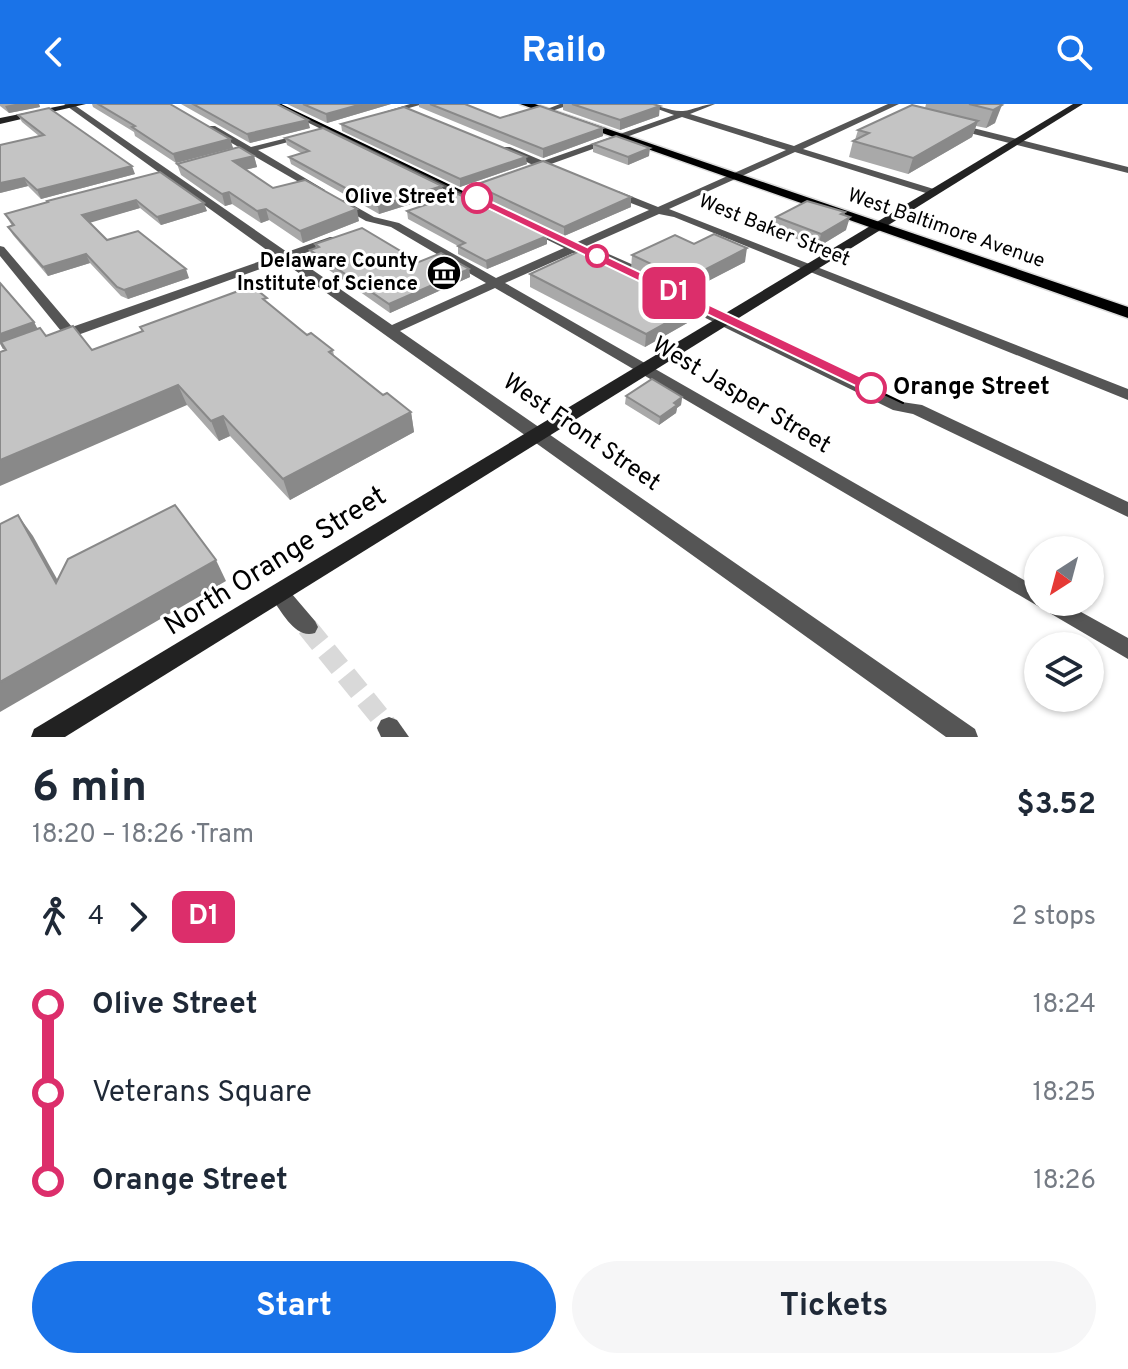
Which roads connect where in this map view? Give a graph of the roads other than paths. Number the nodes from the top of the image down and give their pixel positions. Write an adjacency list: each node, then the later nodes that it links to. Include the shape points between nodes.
1 (82, 104): 12 (street)
2 (274, 104): 23 (street)
3 (284, 104): 23 (street)
4 (419, 104): 13 (street)
5 (525, 104): 15 (main road, West Baltimore Avenue)
6 (568, 104): 15 (street)
7 (648, 104): 16 (street)
8 (711, 104): 16 (street)
9 (866, 104): 14 (street)
10 (895, 104): 14 (street)
11 (1079, 104): 25 (street, North Orange Street)
12 (70, 105): 20 (street); 32 (street, West Front Street)
13 (406, 106): 18 (street); 19 (street)
14 (884, 109): 17 (street); 27 (street)
15 (546, 111): 24 (main road, West Baltimore Avenue)
16 (682, 114): 24 (street); 27 (street)
17 (907, 114)
18 (426, 116)
19 (370, 117)
20 (0, 121)
21 (202, 123): 28 (street, West Jasper Street)
22 (948, 125): 25 (street)
23 (333, 127): 28 (street); 38 (street)
24 (618, 137): 30 (street); 36 (main road, West Baltimore Avenue)
25 (1016, 141): 31 (street); 39 (street, North Orange Street)
26 (494, 144): 30 (street)
27 (793, 149): 36 (street); 39 (street)
28 (249, 150): 29 (street); 43 (street, West Jasper Street)
29 (236, 153)
30 (544, 164): 33 (street); 34 (street)
31 (1128, 170)
32 (171, 171): 35 (street); 49 (street, West Front Street)
33 (521, 172)
34 (565, 173)
35 (151, 176)
36 (732, 176): 41 (street); 44 (main road, West Baltimore Avenue)
37 (603, 189): 41 (street, West Baker Street)
38 (468, 191): 40 (street); 47 (street)
39 (933, 192): 44 (street, North Orange Street)
40 (438, 202)
41 (657, 210): 47 (street); 50 (street, West Baker Street)
42 (408, 212): 43 (street)
43 (381, 222): 45 (street); 51 (street, West Jasper Street)
44 (876, 226): 50 (street, North Orange Street); 54 (main road, West Baltimore Avenue)
45 (357, 231)
46 (342, 236): 49 (street)
47 (577, 246): 51 (street); 52 (street); 55 (street)
48 (0, 249): 57 (street)
49 (286, 257): 56 (street, West Front Street); 57 (street)
50 (809, 266): 55 (street, North Orange Street); 60 (street, West Baker Street)
51 (495, 283): 56 (street); 59 (street, West Jasper Street)
52 (656, 288)
53 (669, 295): 55 (street)
54 (1128, 313)
55 (727, 318): 59 (street, North Orange Street); 62 (street, via 899,407 916,409)
56 (391, 330): 61 (street, West Front Street)
57 (70, 333): 58 (street)
58 (42, 343)
59 (642, 370): 61 (street, North Orange Street); 63 (street, West Jasper Street)
60 (1128, 395)
61 (537, 433): 64 (street, North Orange Street); 69 (street, West Front Street)
62 (1128, 510)
63 (1024, 590)
64 (279, 593): 66 (street); 68 (street, North Orange Street)
65 (1070, 616): 67 (street)
66 (307, 627)
67 (1128, 649)
68 (43, 737)
69 (966, 737)

